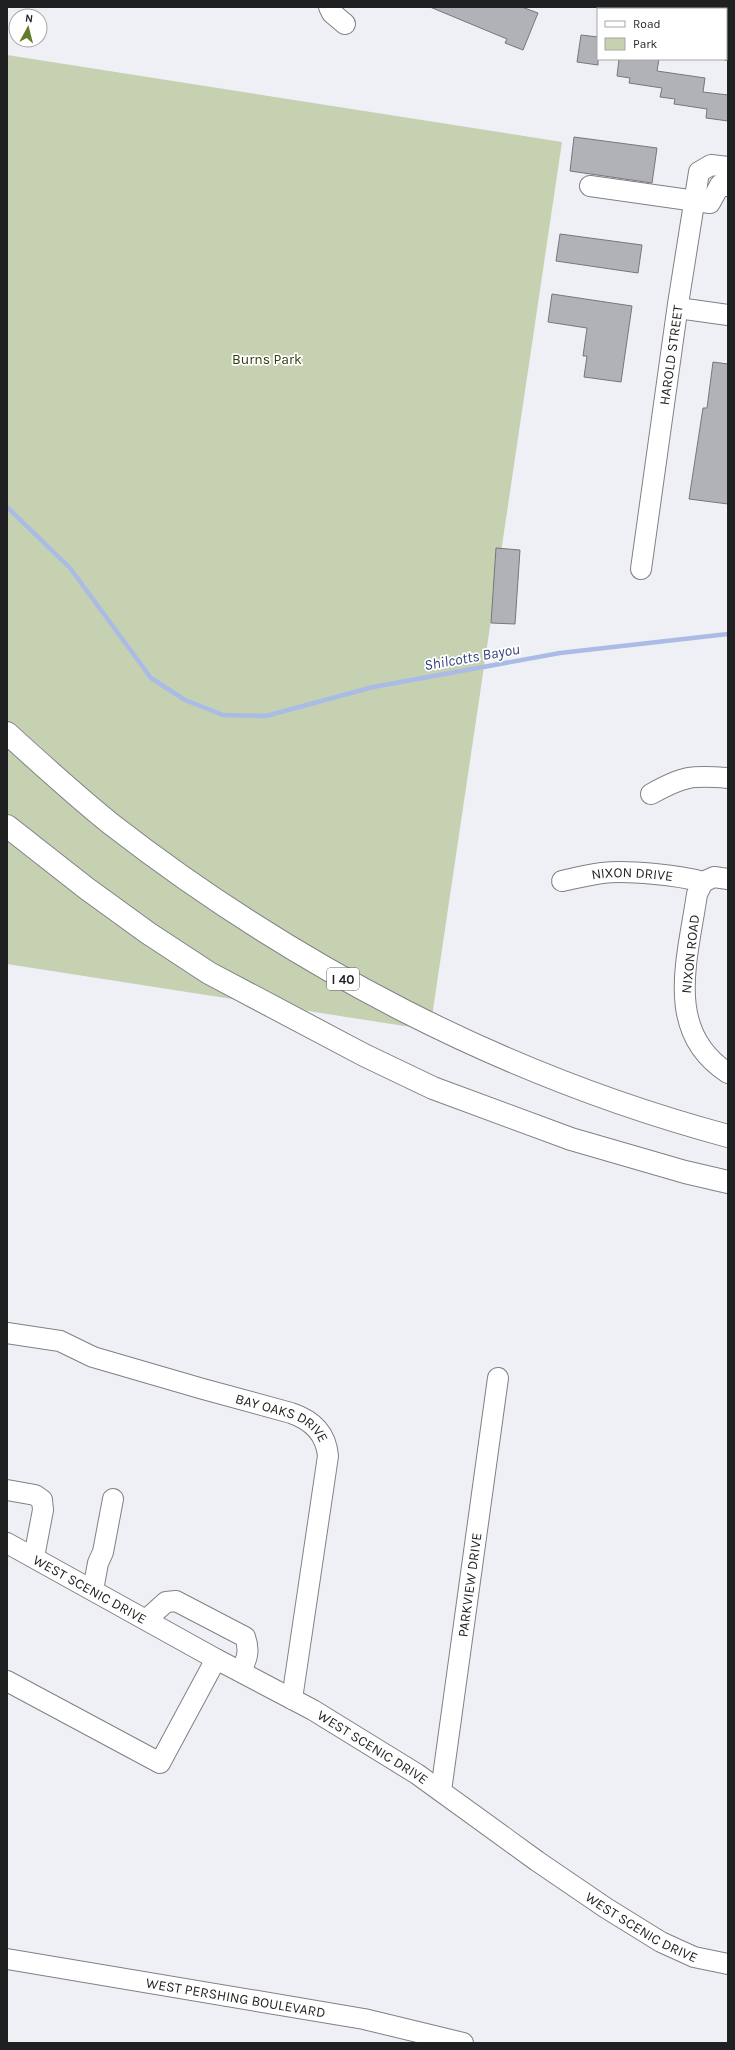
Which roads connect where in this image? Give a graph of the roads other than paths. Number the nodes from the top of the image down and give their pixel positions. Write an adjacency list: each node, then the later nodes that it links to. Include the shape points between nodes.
1 (329, 7): 2 (street)
2 (345, 24)
3 (728, 167): 6 (street, HAROLD STREET, via 711,165 702,168 699,172)
4 (590, 186): 6 (street)
5 (728, 186): 6 (street, via 720,185 710,203)
6 (695, 201): 7 (street, HAROLD STREET)
7 (678, 308): 8 (street); 9 (street, HAROLD STREET)
8 (728, 315)
9 (641, 569)
10 (7, 733): 18 (highway, I 40, via 71,791 170,868 280,942 337,975 415,1017 495,1054 649,1113)
11 (728, 778): 12 (street, via 698,775 670,783)
12 (651, 794)
13 (7, 826): 19 (highway, via 86,888 209,973 371,1059 433,1088 571,1139)
14 (728, 879): 16 (street, via 714,877)
15 (562, 881): 16 (street, NIXON DRIVE, via 603,873 619,873 685,877)
16 (703, 882): 17 (street, NIXON ROAD, via 697,894 684,990 685,1009 696,1041 708,1057)
17 (728, 1073)
18 (728, 1136)
19 (728, 1182)
20 (7, 1333): 31 (street, BAY OAKS DRIVE, via 60,1341 93,1357 304,1417 320,1430 328,1447 328,1456)
21 (498, 1378): 32 (street, PARKVIEW DRIVE)
22 (7, 1490): 25 (street, via 36,1495 42,1500 43,1510)
23 (113, 1499): 26 (street, via 104,1552 98,1563)
24 (7, 1543): 25 (street, WEST SCENIC DRIVE)
25 (34, 1557): 26 (street, WEST SCENIC DRIVE)
26 (93, 1590): 27 (street, WEST SCENIC DRIVE)
27 (147, 1619): 28 (street, WEST SCENIC DRIVE); 29 (street, via 166,1602 176,1601 245,1637 248,1656)
28 (216, 1659): 29 (street, WEST SCENIC DRIVE); 30 (street, via 160,1763)
29 (241, 1671): 31 (street, WEST SCENIC DRIVE)
30 (7, 1681)
31 (292, 1699): 32 (street, WEST SCENIC DRIVE)
32 (441, 1791): 34 (street, WEST SCENIC DRIVE, via 537,1861 661,1942 694,1957)
33 (7, 1959): 35 (street, WEST PERSHING BOULEVARD, via 364,2019)
34 (728, 1964)
35 (463, 2043)

